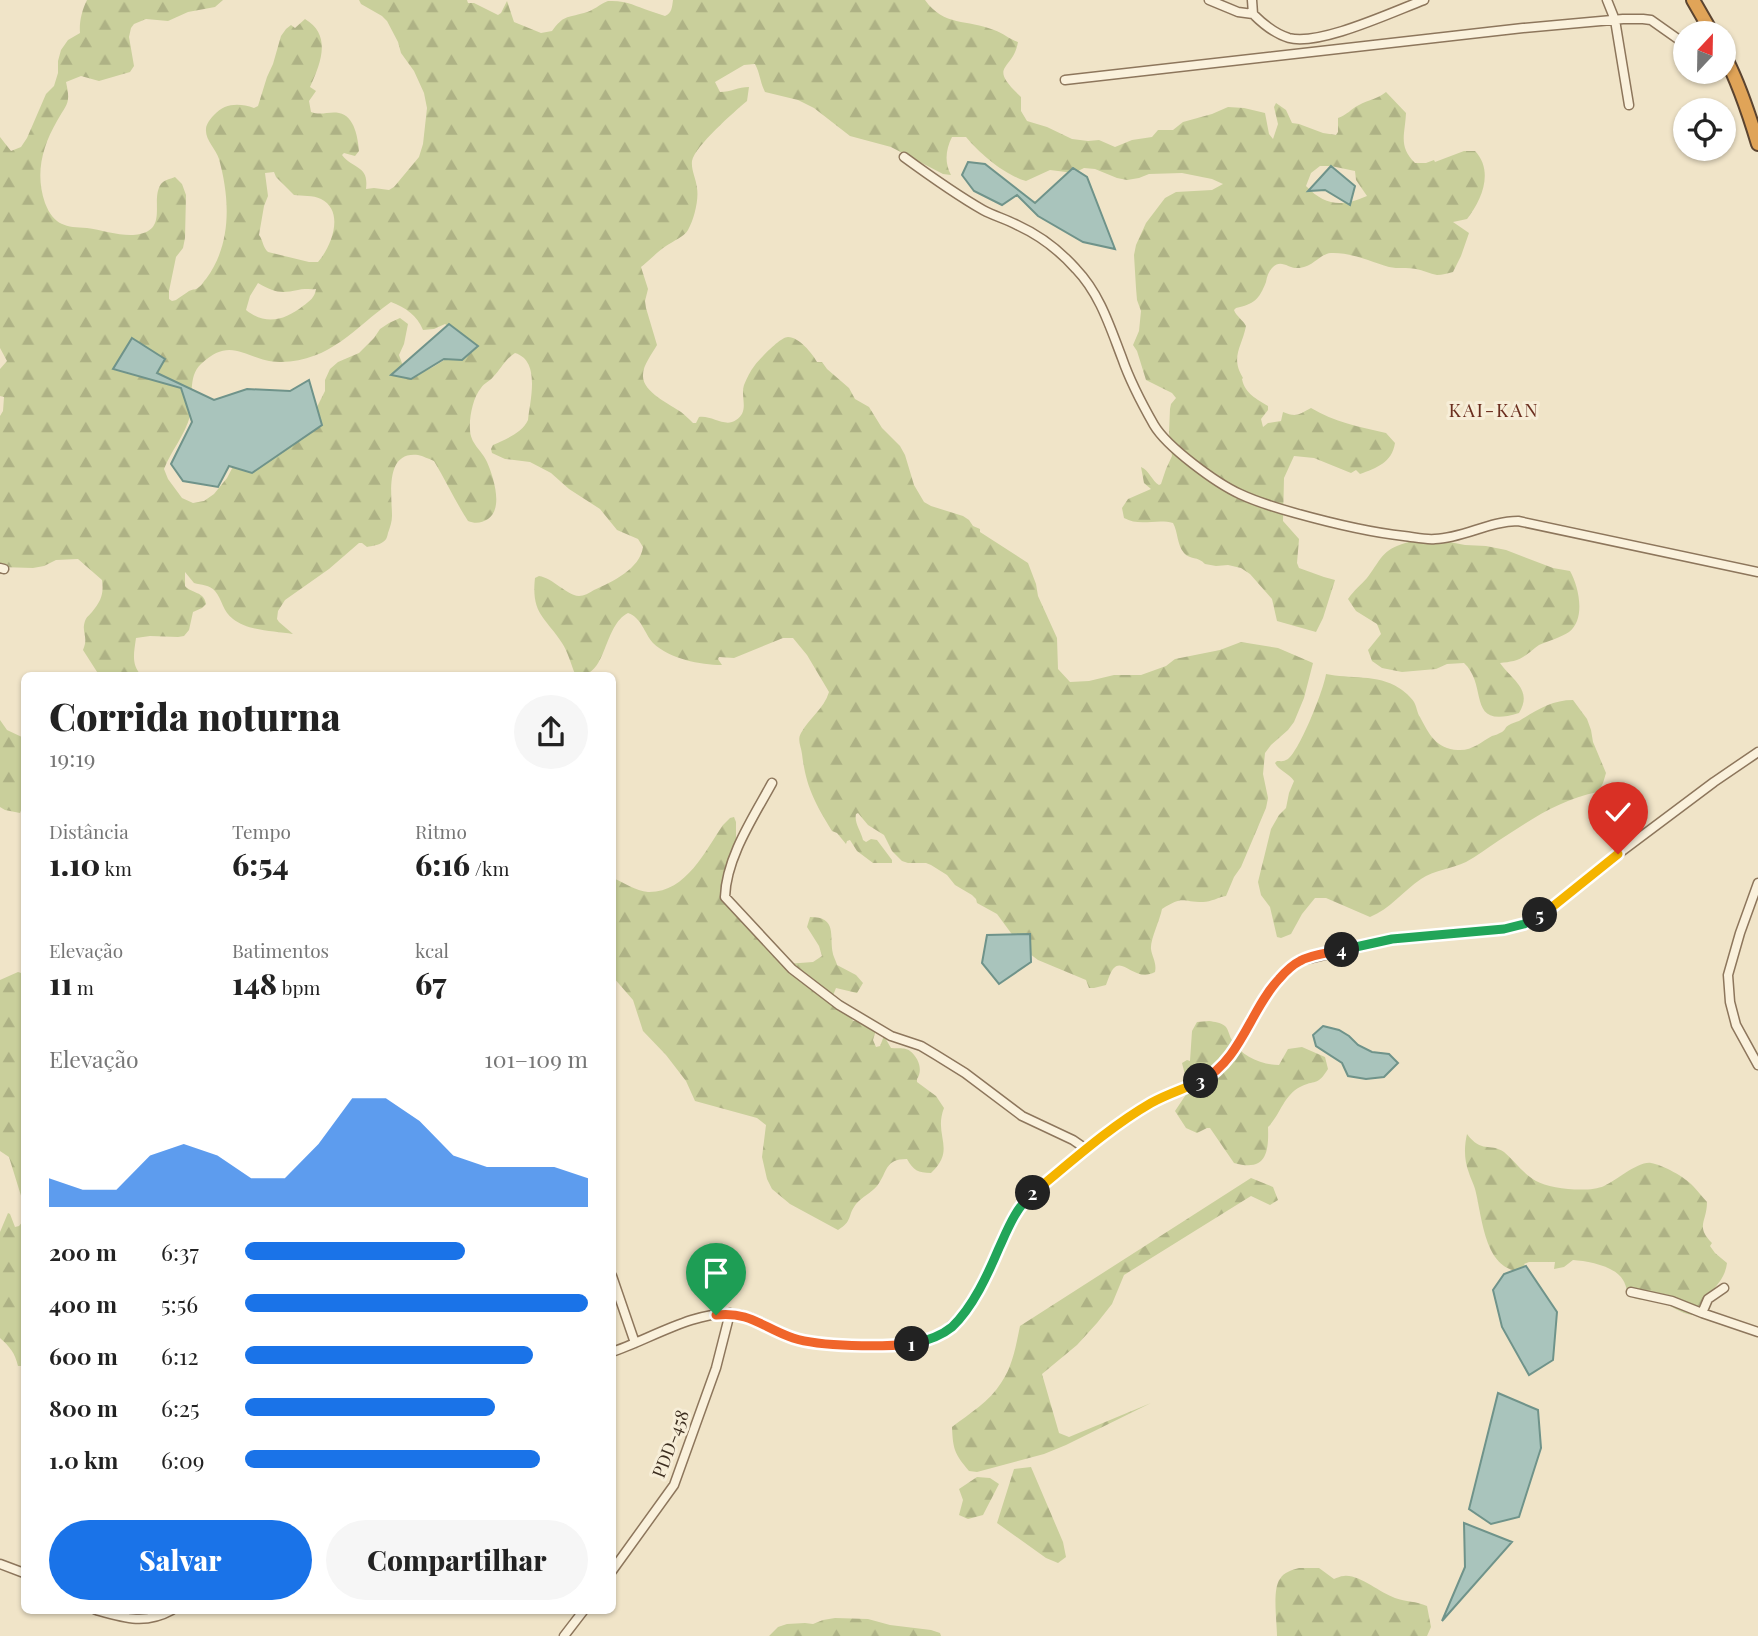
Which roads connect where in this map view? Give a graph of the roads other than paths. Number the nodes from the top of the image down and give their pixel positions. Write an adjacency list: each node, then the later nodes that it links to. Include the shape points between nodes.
1 (1209, 0): 6 (street)
2 (1252, 0): 6 (street)
3 (1424, 0): 6 (street, via 1325,37 1290,38)
4 (1607, 0): 7 (street)
5 (1693, 0): 8 (highway)
6 (1253, 14)
7 (1615, 20): 9 (street, via 1651,20); 10 (street); 12 (street)
8 (1705, 21)
9 (1673, 36)
10 (1065, 80)
11 (1734, 84): 13 (highway)
12 (1629, 105)
13 (1758, 144)
14 (904, 157): 15 (street, via 951,192 1040,237 1076,269 1096,294 1156,429 1172,448 1241,495 1387,535 1433,540 1518,521)
15 (1758, 572)
16 (1758, 752): 20 (street, via 1524,924 1392,939 1300,961 1271,988 1219,1070 1149,1104)
17 (772, 783): 20 (street, via 733,859 725,897 792,969 839,1004 891,1036 920,1046 1022,1116)
18 (1758, 883): 19 (street, via 1728,975 1736,1025)
19 (1758, 1065)
20 (1086, 1149): 24 (street, via 1019,1207 974,1298 951,1327 931,1339 895,1346 815,1342)
21 (616, 1288): 27 (street)
22 (1724, 1288): 25 (street, via 1708,1299)
23 (1631, 1292): 25 (street, via 1672,1300)
24 (730, 1313): 27 (street, via 694,1320); 30 (street, PDD-458 / PDD-458, via 716,1368 674,1485)
25 (1702, 1313): 26 (street)
26 (1758, 1332)
27 (635, 1343): 28 (street)
28 (616, 1350)
29 (0, 1564): 31 (street)
30 (616, 1565)
31 (21, 1572)
32 (121, 1614): 33 (street, via 142,1620)
33 (163, 1614)
34 (581, 1614): 35 (street)
35 (564, 1636)

